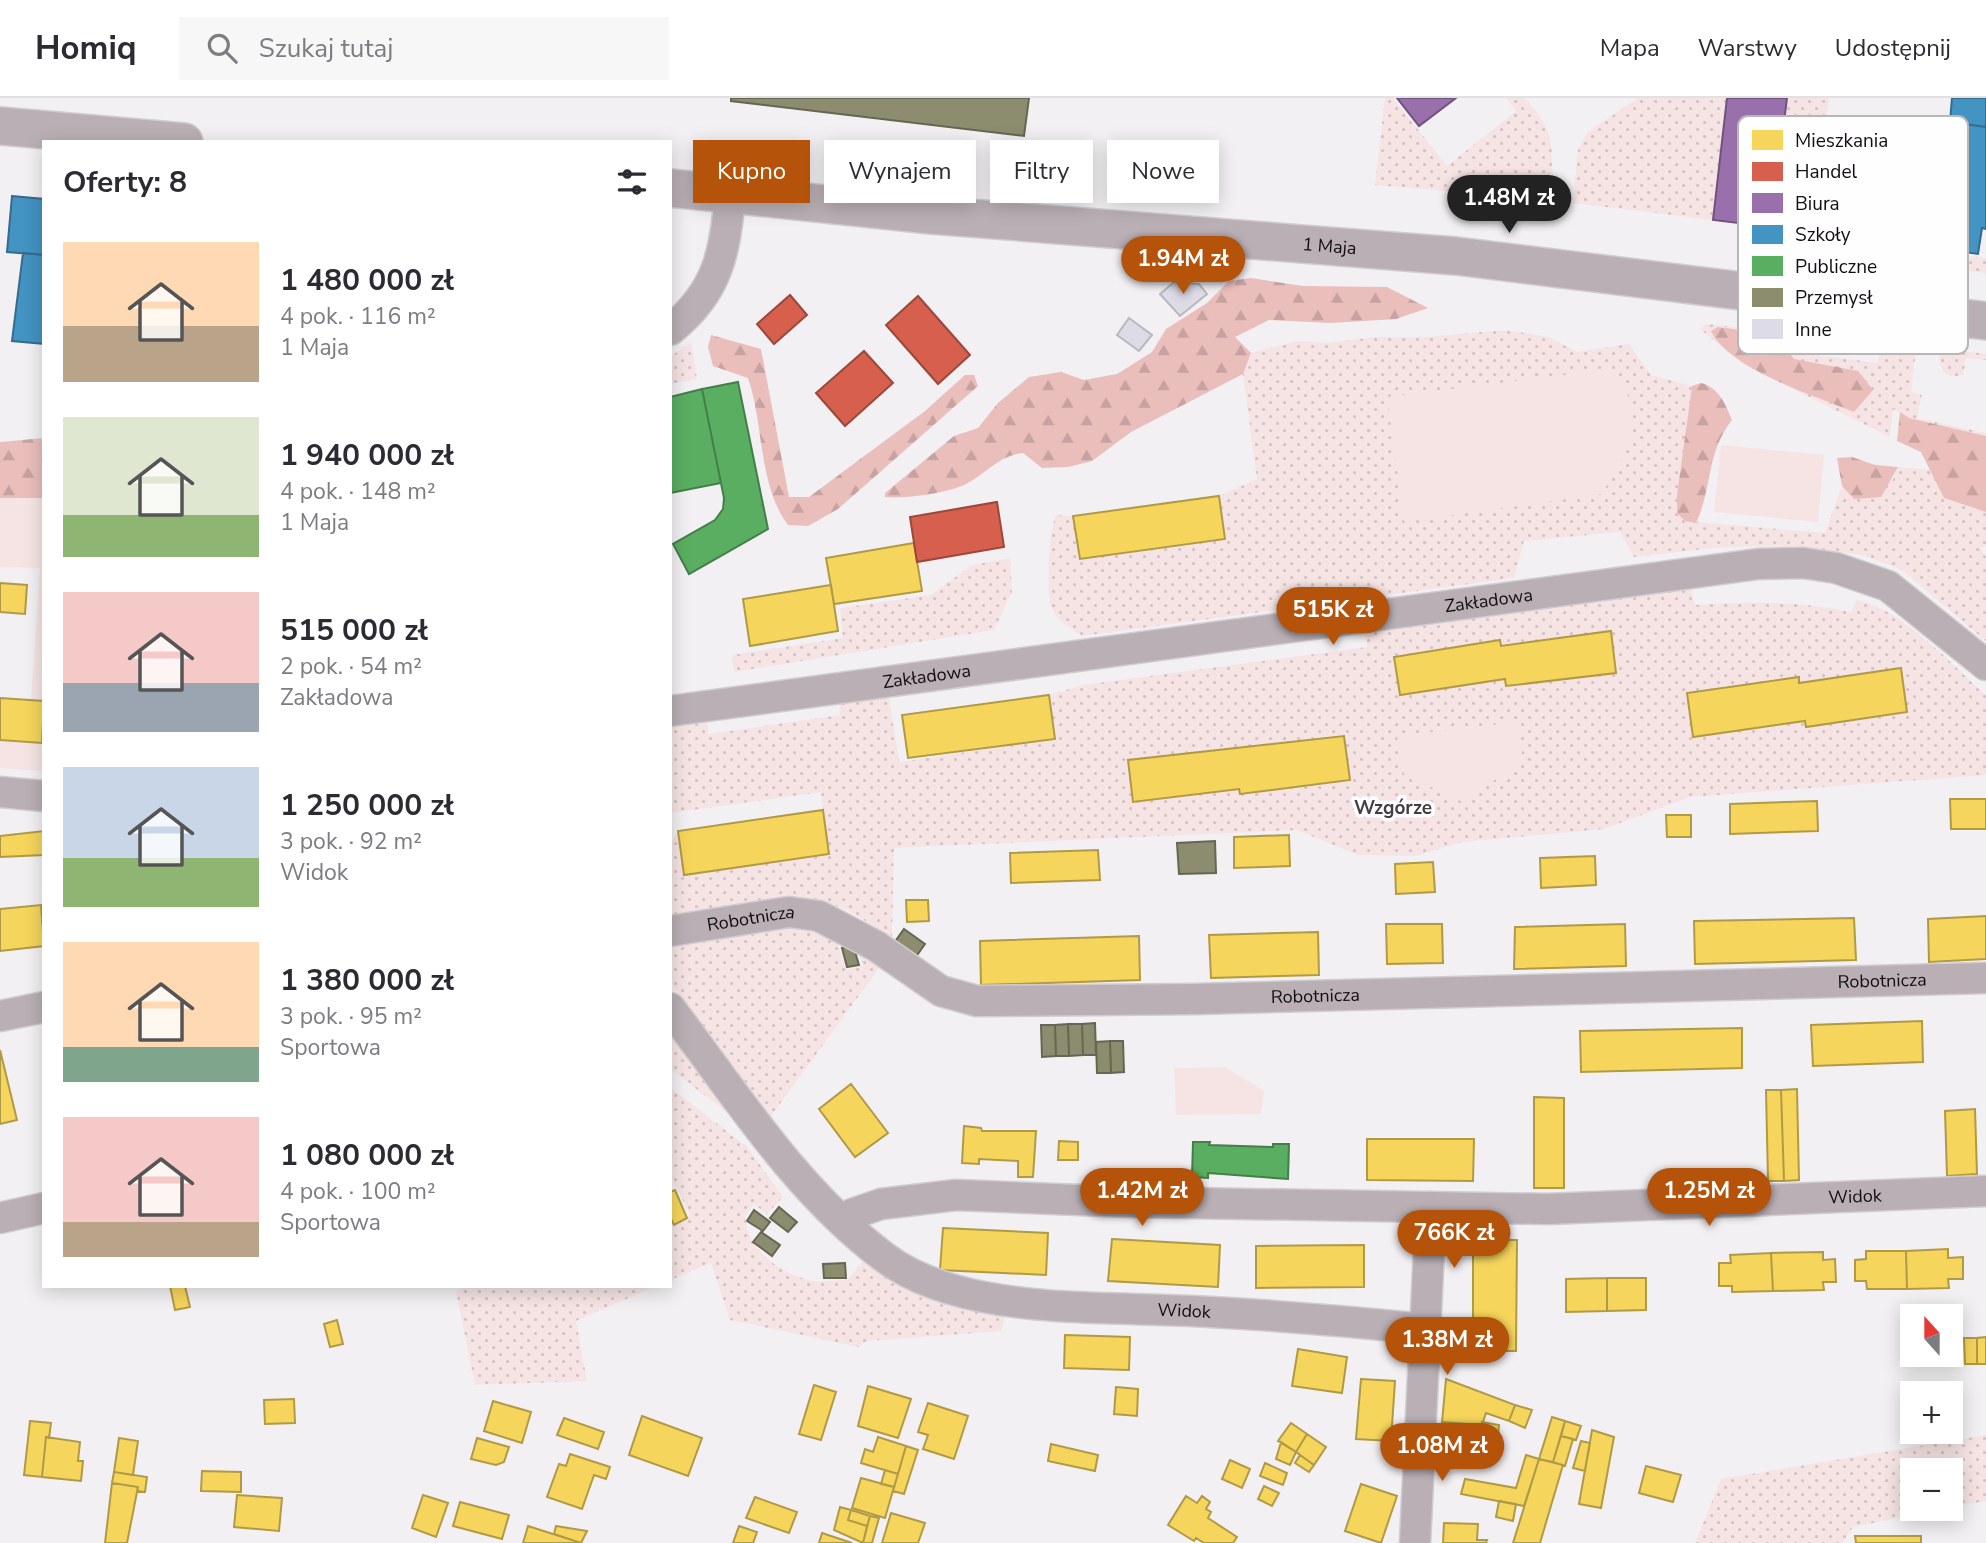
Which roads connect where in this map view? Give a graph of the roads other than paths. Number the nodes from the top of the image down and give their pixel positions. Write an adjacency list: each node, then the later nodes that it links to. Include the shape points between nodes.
1 (0, 126): 2 (street)
2 (161, 140)
3 (672, 188): 4 (street, 1 Maja)
4 (693, 191)
5 (729, 203): 10 (street, via 719,268 697,307)
6 (810, 203): 7 (street, 1 Maja, via 1456,256)
7 (1738, 291)
8 (1968, 319): 9 (street, 1 Maja)
9 (1986, 321)
10 (672, 328)
11 (1986, 665): 12 (street, Zakładowa, via 1888,586 1836,568 1758,564)
12 (672, 711)
13 (0, 792): 14 (street)
14 (42, 796)
15 (672, 931): 16 (street, Robotnicza, via 789,912 819,916 876,946 941,991 976,1001)
16 (1986, 978)
17 (42, 1007): 19 (street)
18 (672, 1011): 24 (street, Widok, via 792,1170)
19 (0, 1016)
20 (1986, 1191): 22 (street, Widok, via 1548,1209)
21 (42, 1208): 23 (street)
22 (1431, 1208): 24 (street, Widok, via 956,1195 881,1204); 25 (street)
23 (0, 1218)
24 (843, 1221): 25 (street, Widok, via 884,1258 913,1275 967,1294 1025,1302 1301,1317)
25 (1425, 1329): 26 (street)
26 (1415, 1543)

